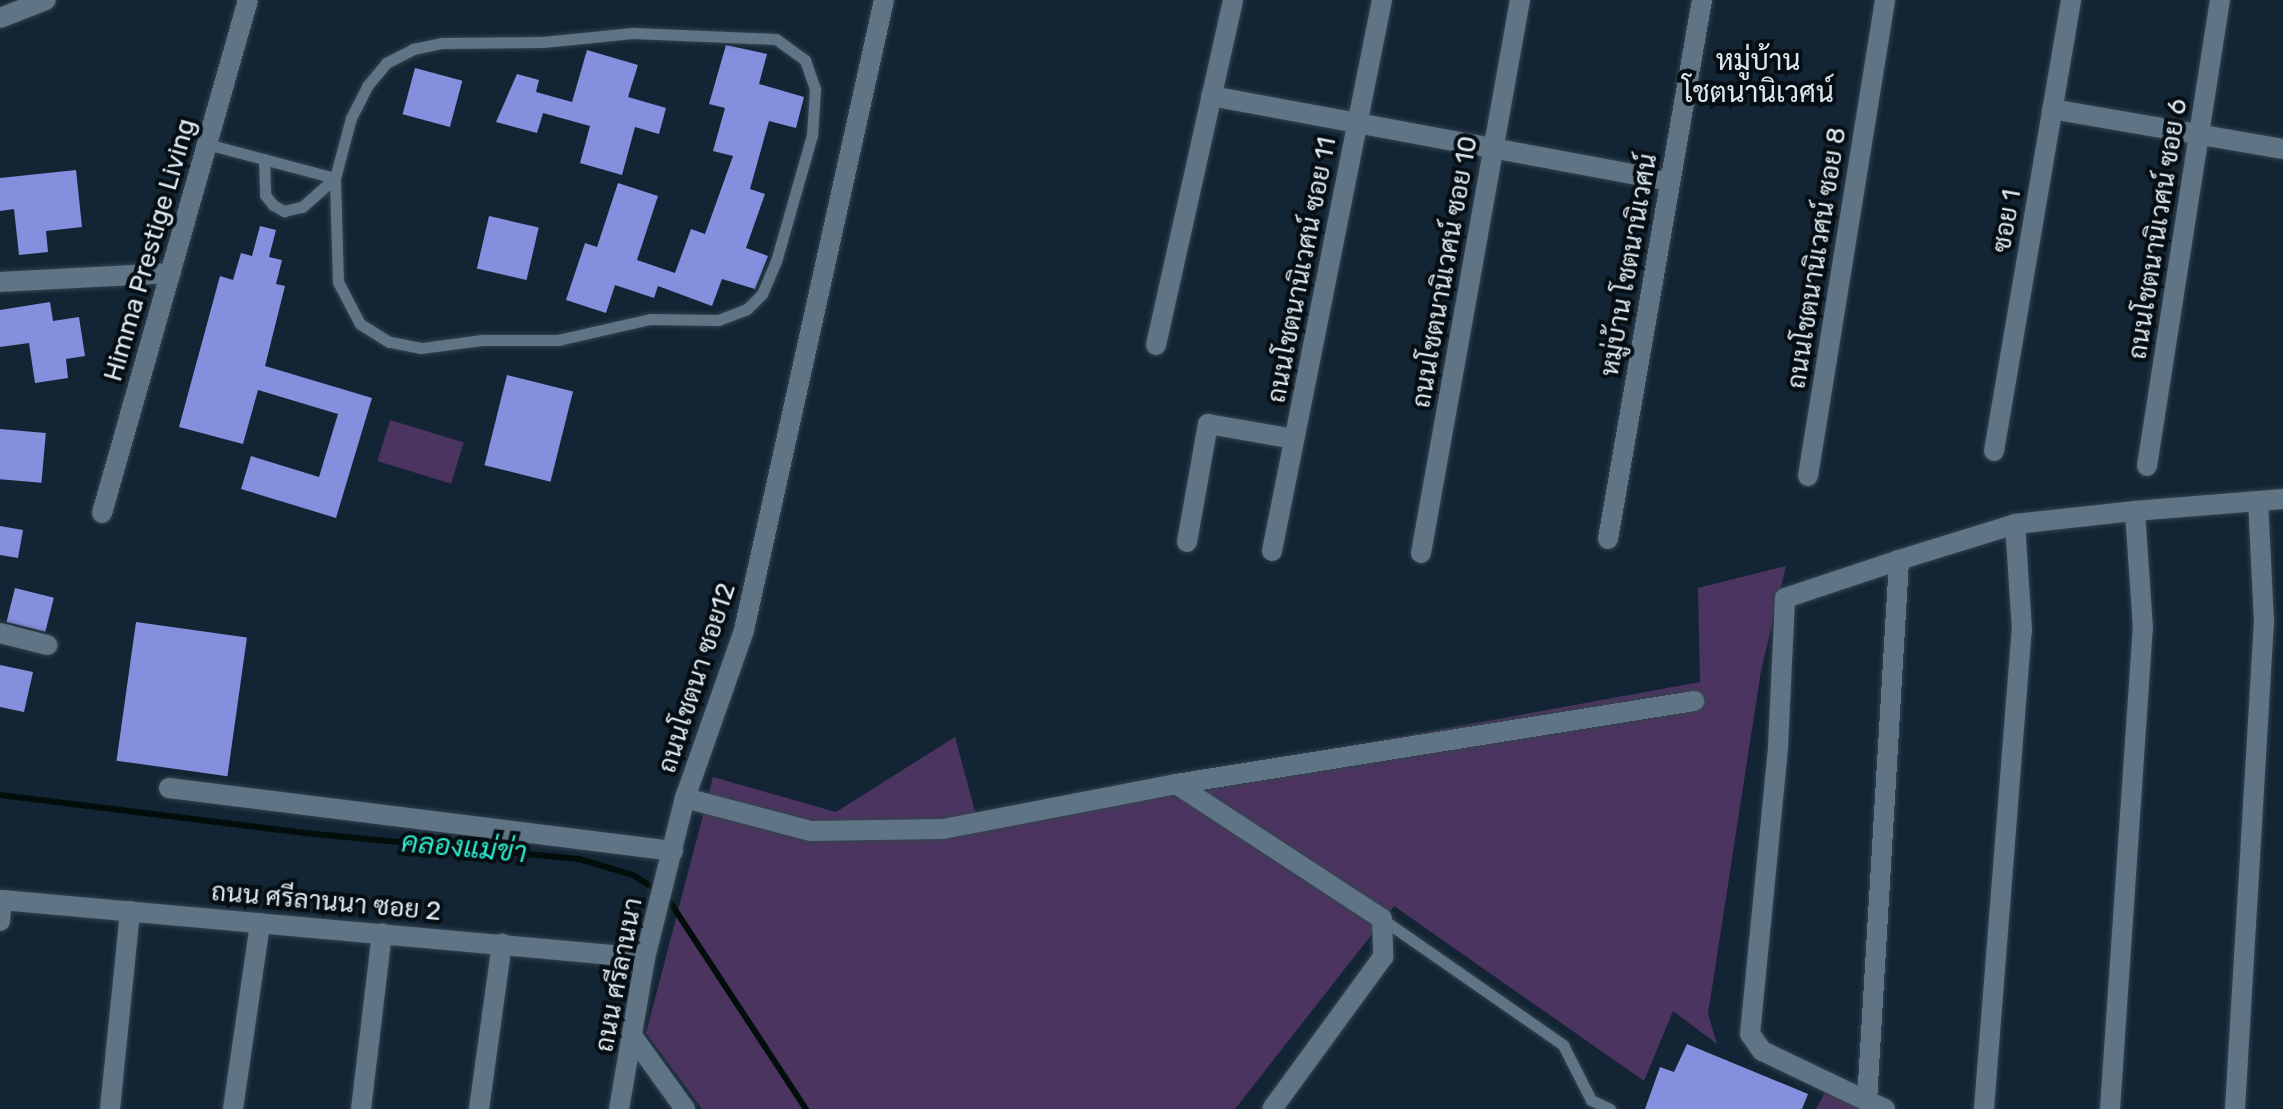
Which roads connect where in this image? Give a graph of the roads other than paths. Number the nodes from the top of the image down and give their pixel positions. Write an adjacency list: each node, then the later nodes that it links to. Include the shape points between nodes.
1 (46, 0): 11 (street)
2 (248, 0): 16 (street, Himma Prestige Living)
3 (884, 0): 44 (street, ถนนโชตนา ซอย12, via 744,630)
4 (1233, 0): 12 (street)
5 (1382, 0): 14 (street, ถนนโชตนานิเวศน์ ซอย 11)
6 (1520, 0): 17 (street, ถนนโชตนานิเวศน์ ซอย 10)
7 (1702, 0): 21 (street, หมู่บ้าน โชตนานิเวศน์)
8 (1885, 0): 28 (street, ถนนโชตนานิเวศน์ ซอย 8)
9 (2071, 0): 13 (street, ซอย 1)
10 (2220, 0): 15 (street, ถนนโชตนานิเวศน์ ซอย 6)
11 (0, 18)
12 (1211, 96): 14 (street); 24 (street)
13 (2052, 109): 15 (street); 26 (street, ซอย 1)
14 (1358, 123): 17 (street); 25 (street, ถนนโชตนานิเวศน์ ซอย 11)
15 (2199, 135): 18 (street); 27 (street, ถนนโชตนานิเวศน์ ซอย 6)
16 (207, 144): 19 (lane); 22 (street, Himma Prestige Living)
17 (1493, 148): 21 (street); 37 (street, ถนนโชตนานิเวศน์ ซอย 10)
18 (2283, 149)
19 (264, 159): 20 (lane); 20 (lane, via 265,195 284,211 302,207)
20 (335, 178): 20 (lane, via 338,282 360,324 389,342 421,348 482,340 558,340 650,319 718,320 747,309 771,272 812,135 815,89 805,60 776,39 633,33 543,42 442,43 413,49 386,63 367,86 351,118)
21 (1670, 181): 34 (street, หมู่บ้าน โชตนานิเวศน์)
22 (171, 273): 23 (street); 32 (street, Himma Prestige Living)
23 (0, 282)
24 (1156, 345)
25 (1294, 439): 35 (street, via 1208,424); 36 (street, ถนนโชตนานิเวศน์ ซอย 11)
26 (1994, 451)
27 (2147, 466)
28 (1808, 476)
29 (2283, 499): 30 (street)
30 (2258, 501): 31 (street); 65 (street, via 2264,622)
31 (2135, 511): 33 (street); 64 (street, via 2143,629)
32 (102, 513)
33 (2015, 524): 38 (street); 63 (street, via 2022,631)
34 (1608, 539)
35 (1187, 542)
36 (1272, 551)
37 (1421, 553)
38 (1899, 560): 54 (street); 54 (street, via 1785,598 1778,747 1750,1034 1762,1051)
39 (0, 633): 40 (street)
40 (47, 645)
41 (1694, 701): 42 (street, ถนนโชตนา ซอย12)
42 (1176, 784): 44 (street, ถนนโชตนา ซอย12, via 943,829 811,831); 47 (street)
43 (169, 788): 45 (street)
44 (685, 798): 45 (street, ถนน ศรีลานนา)
45 (673, 851): 52 (street, ถนน ศรีลานนา)
46 (130, 911): 48 (street, ถนน ศรีลานนา ซอย 2, via 2,900); 49 (street, ถนน ศรีลานนา ซอย 2); 55 (street)
47 (1382, 919): 61 (street, via 1383,957); 62 (lane, via 1563,1045 1591,1100)
48 (0, 921)
49 (260, 923): 50 (street, ถนน ศรีลานนา ซอย 2); 56 (street)
50 (382, 933): 51 (street, ถนน ศรีลานนา ซอย 2); 57 (street)
51 (502, 944): 52 (street, ถนน ศรีลานนา ซอย 2); 58 (street)
52 (645, 958): 53 (street, ถนน ศรีลานนา)
53 (633, 1037): 59 (street, ถนน ศรีลานนา); 60 (street)
54 (1876, 1105)
55 (110, 1109)
56 (233, 1109)
57 (361, 1109)
58 (479, 1109)
59 (619, 1109)
60 (685, 1109)
61 (1272, 1109)
62 (1610, 1109)
63 (1984, 1109)
64 (2110, 1109)
65 (2235, 1109)

